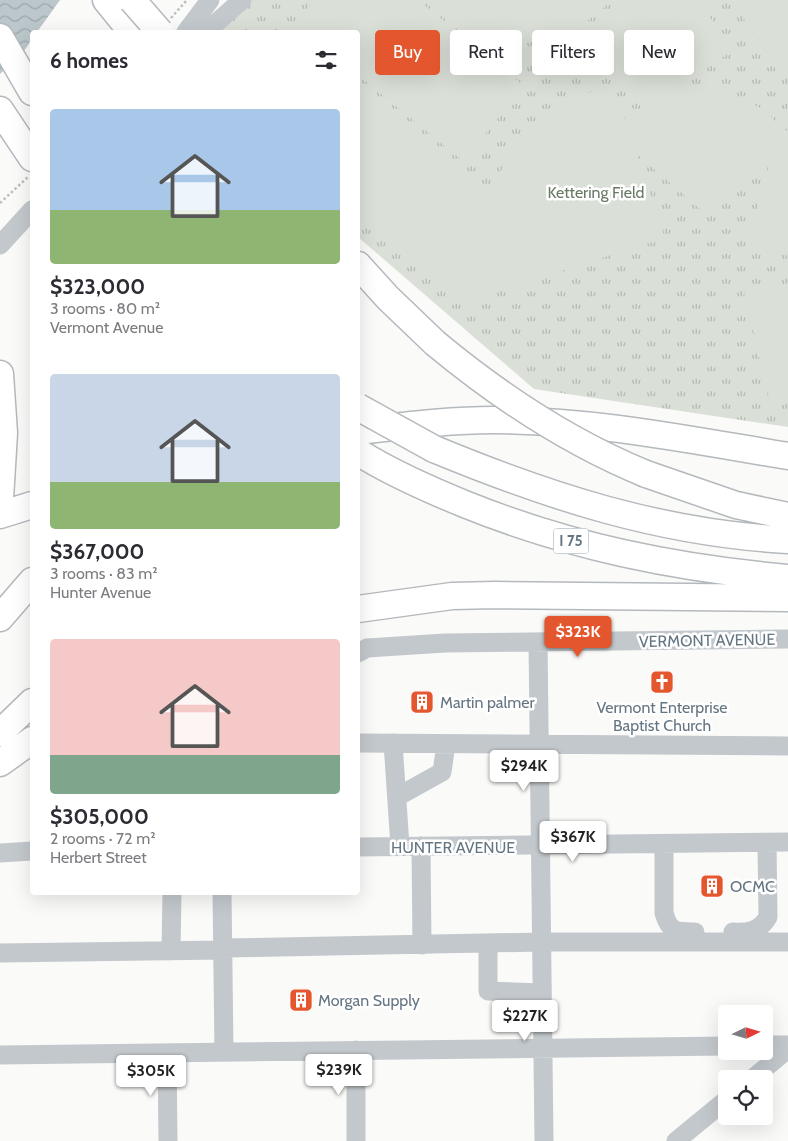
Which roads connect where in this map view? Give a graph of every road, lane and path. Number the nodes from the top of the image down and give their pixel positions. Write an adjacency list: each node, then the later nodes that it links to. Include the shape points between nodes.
1 (106, 0): 7 (highway)
2 (132, 0): 6 (highway, bridge)
3 (187, 0): 6 (path)
4 (210, 0): 8 (street)
5 (242, 0): 9 (street)
6 (165, 26)
7 (130, 30)
8 (188, 30)
9 (208, 30)
10 (0, 37): 11 (highway)
11 (30, 89)
12 (0, 110): 13 (highway)
13 (30, 155)
14 (30, 174): 15 (path)
15 (0, 203)
16 (30, 212): 17 (street)
17 (0, 245)
18 (360, 267): 27 (highway, bridge, via 435,343 530,415 594,451 646,474 736,505)
19 (0, 374): 24 (highway, via 4,412)
20 (360, 408): 28 (highway, I 75, bridge, via 434,448 569,501 698,530)
21 (360, 431): 23 (highway, via 433,422 495,420 597,426)
22 (362, 455): 29 (highway, I 75, via 449,498 559,538 666,563)
23 (788, 456)
24 (1, 487)
25 (30, 506): 26 (highway)
26 (0, 516)
27 (788, 516)
28 (788, 540)
29 (788, 578)
30 (30, 583): 33 (highway)
31 (788, 598): 32 (highway, via 495,595 442,597)
32 (360, 609)
33 (0, 618)
34 (788, 639): 35 (street, VERMONT AVENUE)
35 (538, 642): 36 (street, VERMONT AVENUE, via 445,643 367,648); 43 (street)
36 (360, 652)
37 (30, 704): 38 (highway)
38 (0, 733)
39 (30, 741): 45 (highway)
40 (360, 743): 41 (street)
41 (393, 743): 42 (street); 46 (street)
42 (446, 744): 43 (street); 46 (street, via 442,772)
43 (540, 746): 44 (street); 53 (street)
44 (788, 746)
45 (0, 763)
46 (397, 797): 50 (street)
47 (788, 842): 48 (street, HUNTER AVENUE)
48 (767, 843): 49 (street, HUNTER AVENUE); 49 (street, via 768,917 763,926 743,932 677,932 671,929 664,913)
49 (664, 844): 53 (street, HUNTER AVENUE)
50 (400, 846): 51 (street, HUNTER AVENUE); 52 (street, HUNTER AVENUE)
51 (421, 846): 53 (street, HUNTER AVENUE); 61 (street)
52 (360, 847)
53 (541, 847): 58 (street)
54 (30, 852): 55 (street)
55 (0, 853)
56 (172, 895): 63 (street)
57 (222, 895): 62 (street)
58 (542, 942): 59 (street); 60 (street); 65 (street)
59 (788, 942)
60 (488, 943): 61 (street); 65 (street, via 488,991)
61 (422, 945): 62 (street)
62 (223, 949): 63 (street); 73 (street)
63 (171, 951): 64 (street)
64 (0, 952)
65 (542, 993): 69 (street)
66 (773, 1045): 67 (street)
67 (788, 1045)
68 (718, 1046): 69 (street)
69 (542, 1048): 71 (street); 79 (street)
70 (788, 1049): 75 (street)
71 (356, 1050): 73 (street); 78 (street)
72 (167, 1052): 73 (street); 74 (street); 77 (street)
73 (224, 1052)
74 (0, 1055)
75 (763, 1070)
76 (718, 1107): 80 (street)
77 (168, 1141)
78 (356, 1141)
79 (544, 1141)
80 (676, 1141)

